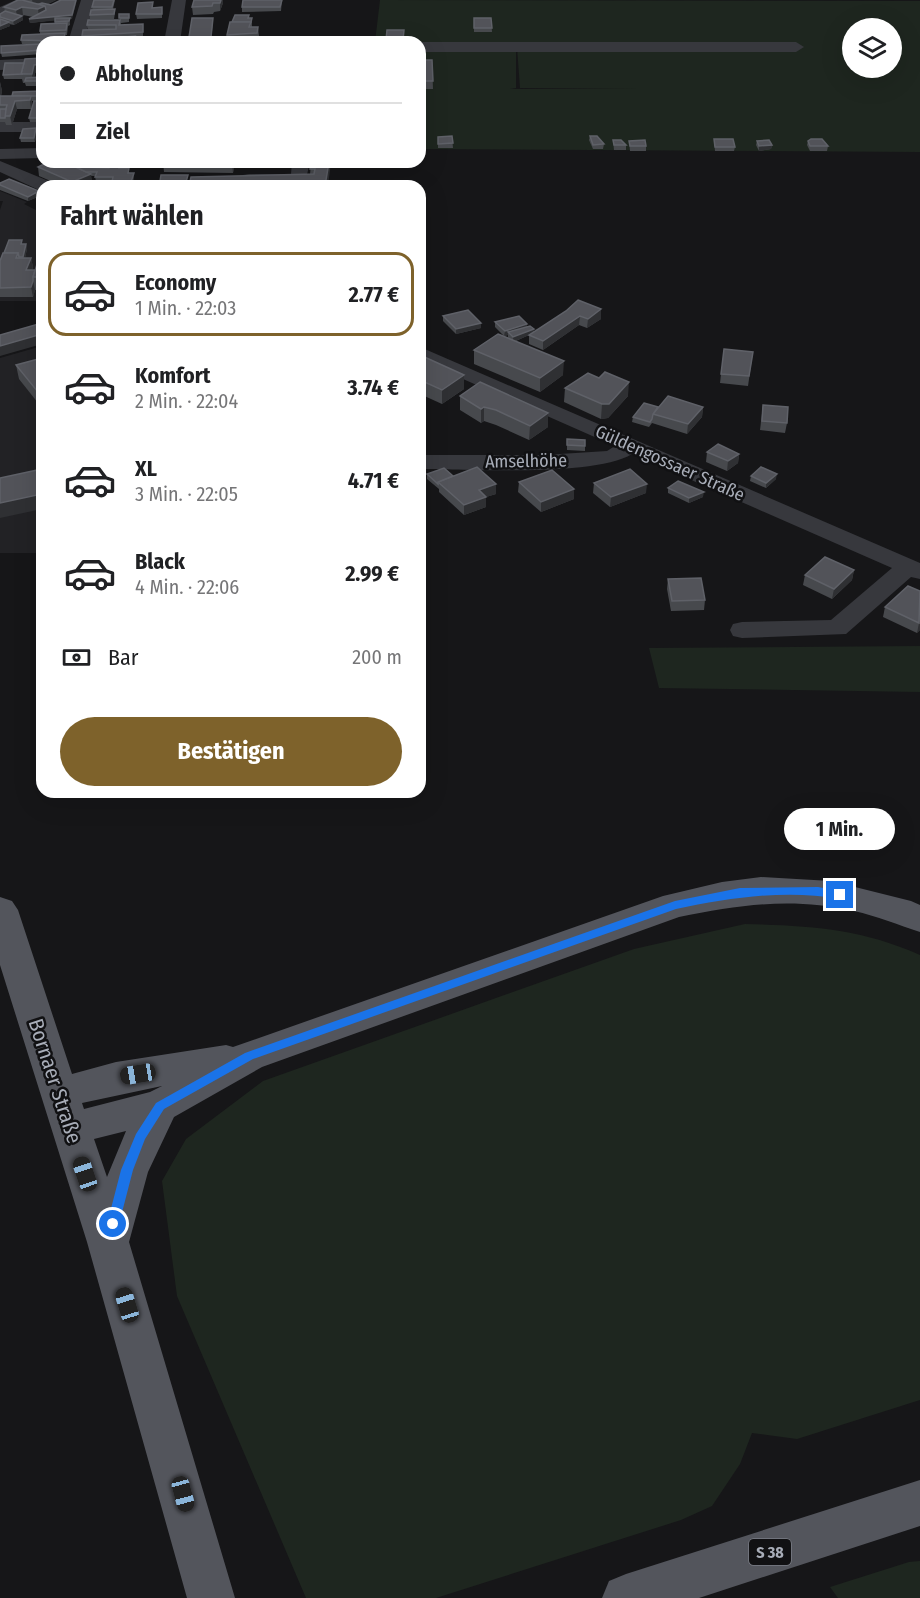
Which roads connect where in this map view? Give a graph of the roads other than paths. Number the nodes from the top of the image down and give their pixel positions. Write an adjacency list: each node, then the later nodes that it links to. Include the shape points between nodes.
1 (28, 0): 4 (street)
2 (88, 0): 5 (street)
3 (179, 0): 6 (street)
4 (0, 13)
5 (78, 36)
6 (173, 36)
7 (426, 47): 8 (street)
8 (796, 47)
9 (36, 63): 10 (street)
10 (0, 65)
11 (0, 127): 12 (street)
12 (36, 127)
13 (36, 151): 14 (street)
14 (0, 154)
15 (0, 166): 20 (street)
16 (300, 168): 19 (street, via 299,179)
17 (230, 179): 18 (street)
18 (236, 180)
19 (282, 180)
20 (36, 182)
21 (426, 355): 22 (street, Güldengossaer Straße)
22 (630, 446): 23 (street, Amselhöhe, via 612,457 544,462); 24 (street, Güldengossaer Straße)
23 (426, 462)
24 (914, 569): 25 (street, via 837,628)
25 (742, 630)
26 (0, 910): 30 (main road, Bornaer Straße)
27 (920, 919): 28 (main road, via 882,903 818,891 740,892 675,905)
28 (249, 1056): 29 (main road); 30 (main road, via 116,1078)
29 (160, 1106): 30 (main road); 31 (main road, via 127,1170)
30 (64, 1111): 31 (main road, Bornaer Straße)
31 (108, 1242): 33 (main road, Bornaer Straße)
32 (920, 1503): 34 (main road, S 38)
33 (211, 1598)
34 (626, 1598)

